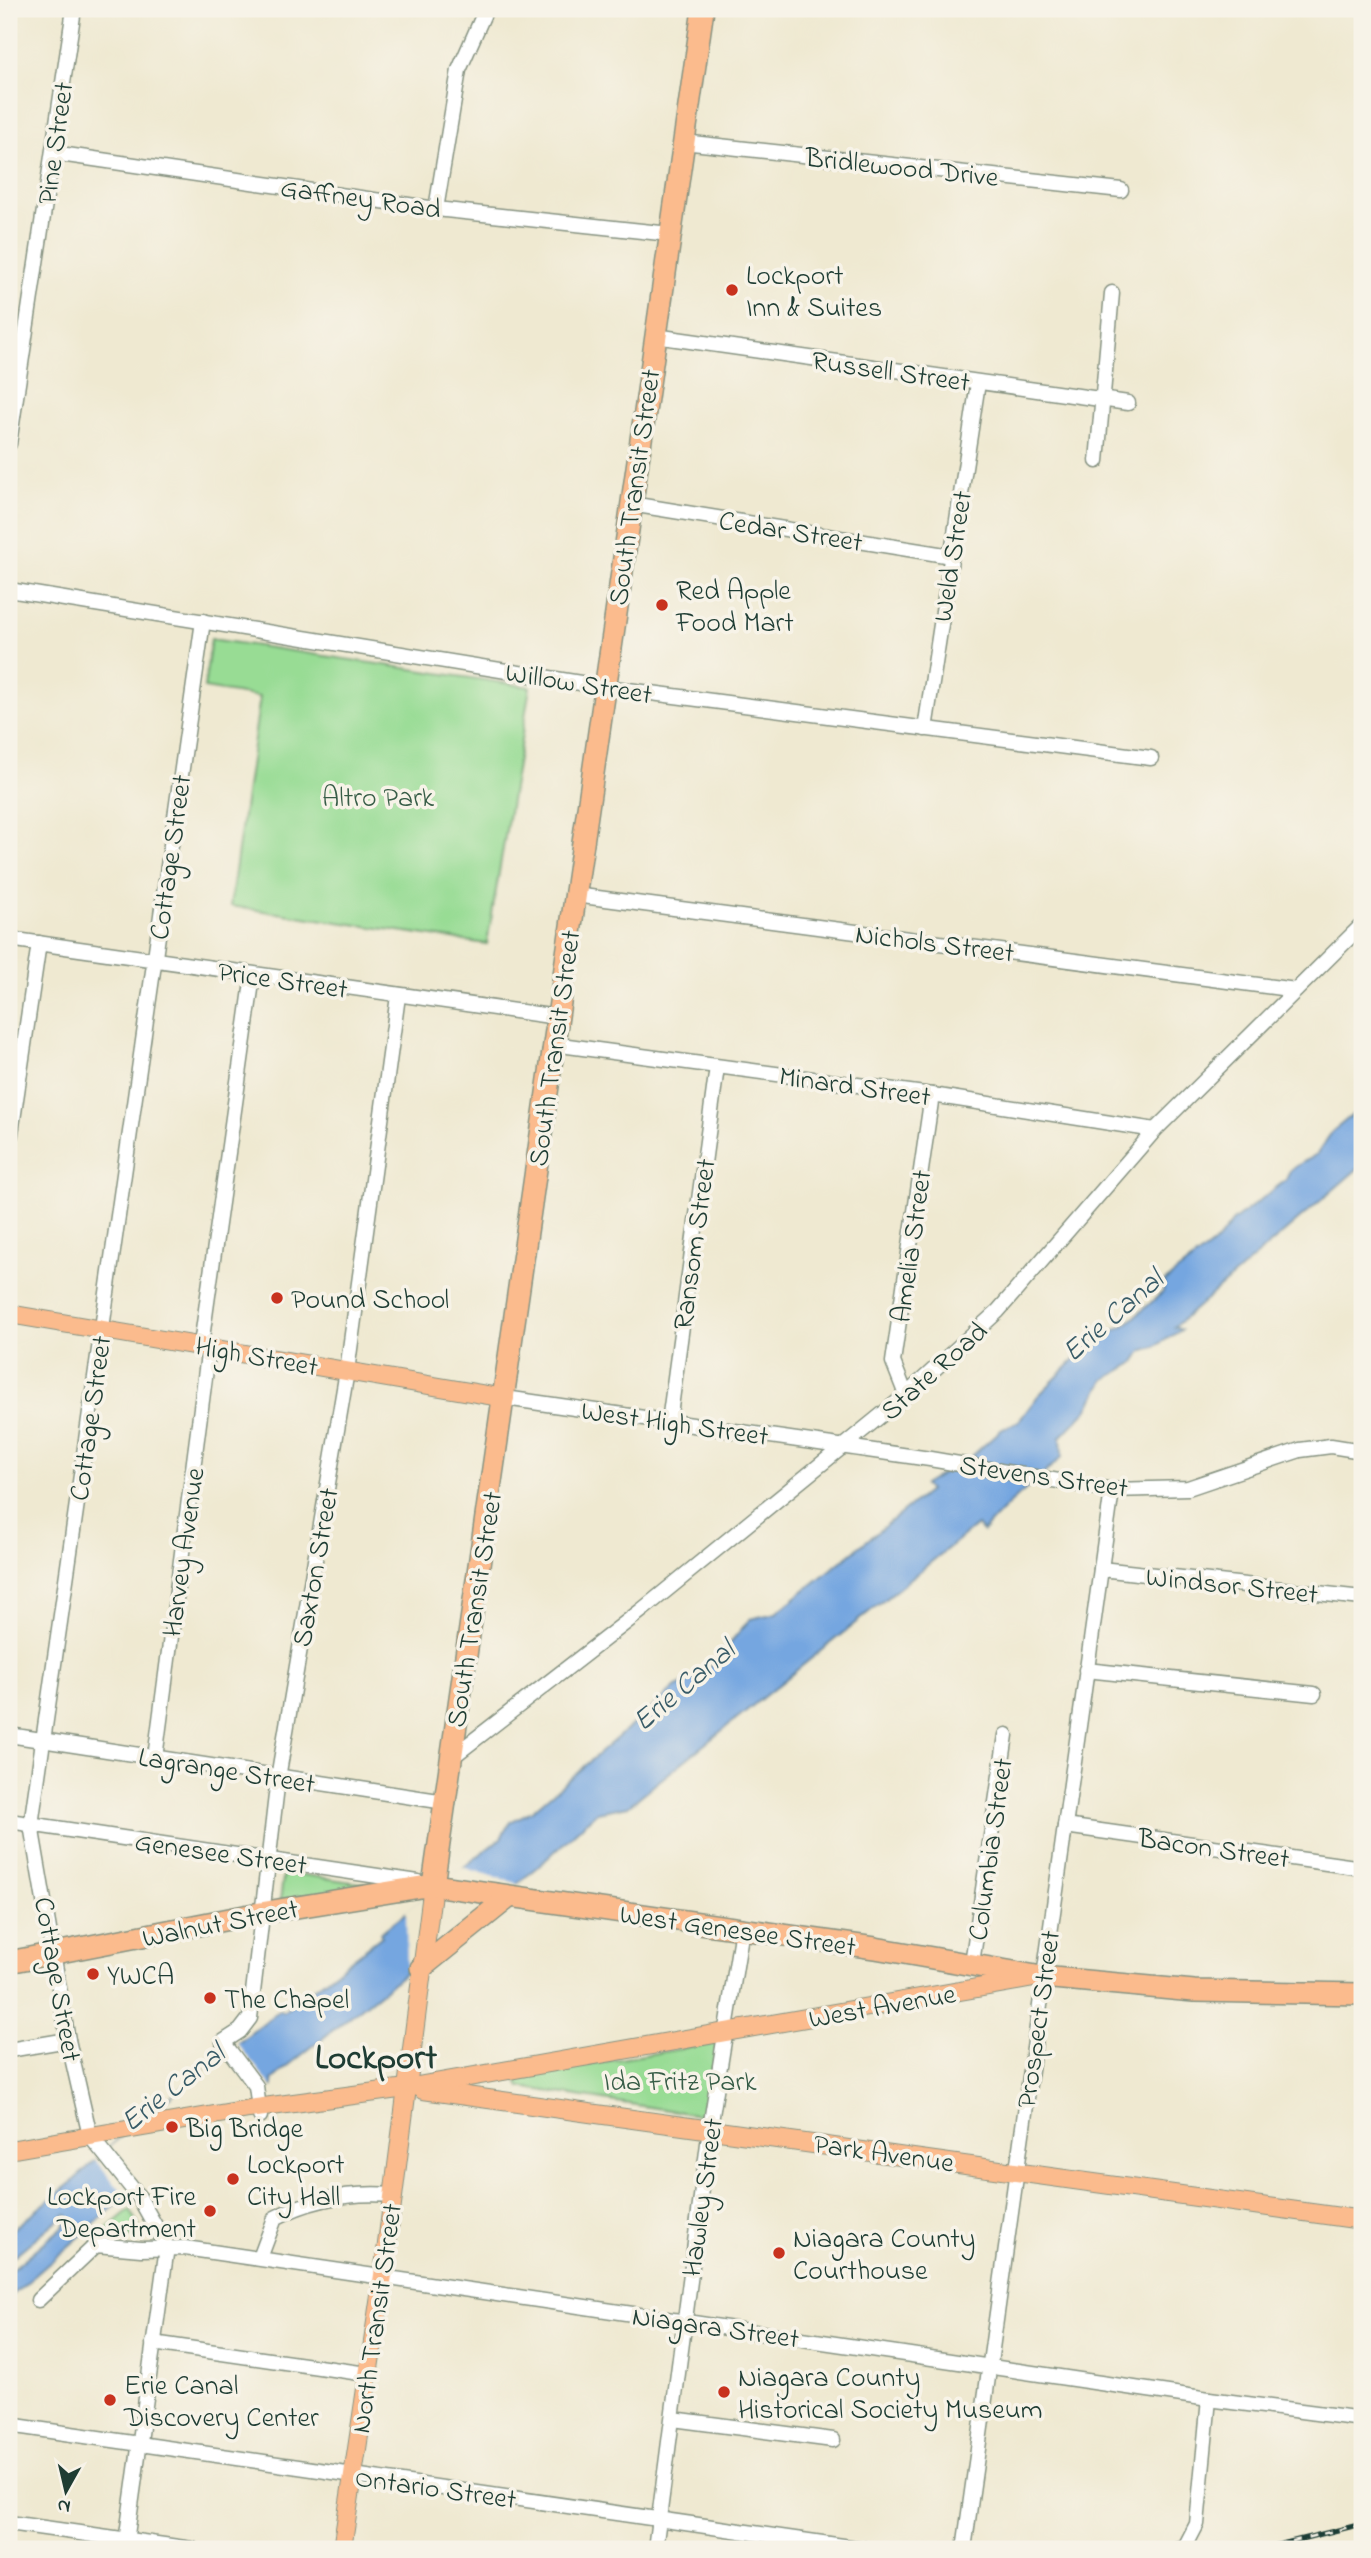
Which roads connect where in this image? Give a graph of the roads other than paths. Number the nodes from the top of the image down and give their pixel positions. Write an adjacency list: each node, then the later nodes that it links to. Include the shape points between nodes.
1 (74, 9): 5 (street, Pine Street)
2 (486, 9): 7 (street, via 458,70)
3 (703, 9): 4 (highway, South Transit Street)
4 (683, 142): 6 (street, Bridlewood Drive); 8 (highway, South Transit Street)
5 (53, 153): 7 (street, Gaffney Road); 14 (street, Pine Street)
6 (1121, 190)
7 (436, 209): 8 (street, Gaffney Road)
8 (670, 234): 10 (highway, South Transit Street)
9 (1112, 293): 12 (street)
10 (655, 336): 11 (street, Russell Street); 16 (highway, South Transit Street)
11 (978, 383): 12 (street, Russell Street); 17 (street, Weld Street)
12 (1100, 400): 13 (street, Russell Street); 15 (street)
13 (1128, 403)
14 (9, 444)
15 (1097, 461)
16 (631, 504): 17 (street, Cedar Street); 20 (highway, South Transit Street)
17 (951, 555): 21 (street, Weld Street)
18 (9, 590): 19 (street, Willow Street)
19 (203, 621): 20 (street, Willow Street); 27 (street, Cottage Street)
20 (605, 687): 21 (street, Willow Street); 23 (highway, South Transit Street)
21 (925, 729): 22 (street, Willow Street)
22 (1151, 758)
23 (575, 895): 29 (street, Nichols Street); 31 (highway, South Transit Street)
24 (1362, 925): 29 (street, State Road)
25 (9, 939): 26 (street, Price Street)
26 (39, 943): 27 (street, Price Street); 36 (street)
27 (155, 960): 28 (street, Price Street); 38 (street, Cottage Street)
28 (253, 975): 30 (street, Price Street); 39 (street, Harvey Avenue)
29 (1296, 990): 35 (street, State Road)
30 (398, 996): 31 (street, Price Street); 40 (street, Saxton Street)
31 (557, 1017): 32 (highway, South Transit Street)
32 (553, 1044): 33 (street, Minard Street); 42 (highway, South Transit Street)
33 (717, 1067): 34 (street, Minard Street); 43 (street, Ransom Street)
34 (932, 1095): 35 (street, Minard Street); 41 (street, Amelia Street, via 893,1362)
35 (1155, 1130): 41 (street, State Road, via 998,1311)
36 (9, 1147)
37 (9, 1314): 38 (main road, High Street)
38 (101, 1328): 39 (main road, High Street); 53 (street, Cottage Street)
39 (205, 1346): 40 (main road, High Street); 54 (street, Harvey Avenue)
40 (347, 1371): 42 (main road, High Street); 56 (street, Saxton Street)
41 (906, 1395): 44 (street, State Road)
42 (505, 1398): 43 (street, West High Street); 55 (highway, South Transit Street)
43 (669, 1422): 44 (street, West High Street)
44 (846, 1447): 46 (street, Stevens Street); 55 (street, State Road)
45 (1362, 1451): 46 (street, Stevens Street, via 1300,1450 1188,1488)
46 (1112, 1490): 47 (street, Prospect Street)
47 (1101, 1569): 48 (street, Windsor Street); 49 (street, Prospect Street)
48 (1362, 1598)
49 (1086, 1670): 50 (street); 60 (street, Prospect Street)
50 (1314, 1694)
51 (9, 1735): 53 (street, Lagrange Street)
52 (1006, 1735): 69 (street, Columbia Street)
53 (45, 1741): 54 (street, Lagrange Street); 59 (street, Cottage Street)
54 (155, 1758): 56 (street, Lagrange Street)
55 (451, 1758): 57 (highway, South Transit Street)
56 (278, 1778): 57 (street, Lagrange Street); 61 (street, Saxton Street)
57 (445, 1802): 63 (highway, South Transit Street)
58 (9, 1821): 59 (street, Genesee Street)
59 (31, 1825): 61 (street, Genesee Street); 67 (street, Cottage Street)
60 (1065, 1826): 62 (street, Bacon Street); 71 (street, Prospect Street)
61 (268, 1858): 63 (street, Genesee Street); 65 (street, Saxton Street)
62 (1362, 1868)
63 (434, 1887): 64 (highway, West Genesee Street); 65 (highway, Walnut Street); 70 (main road, South Transit Street)
64 (516, 1899): 66 (highway, West Genesee Street); 70 (highway)
65 (260, 1913): 67 (highway, Walnut Street); 77 (street, Saxton Street, via 250,2018 223,2042 256,2086)
66 (742, 1929): 69 (highway, West Genesee Street); 73 (street, Hawley Street)
67 (54, 1955): 68 (highway, Walnut Street); 74 (street, Cottage Street)
68 (9, 1962)
69 (972, 1963): 71 (highway, West Genesee Street)
70 (421, 1974): 76 (main road, South Transit Street)
71 (1042, 1977): 72 (highway, West Avenue, via 1194,1991); 73 (main road, West Avenue); 82 (street, Prospect Street)
72 (1362, 1994)
73 (725, 2032): 76 (main road, West Avenue); 78 (street, Hawley Street)
74 (68, 2040): 75 (street); 79 (street, Cottage Street)
75 (9, 2050)
76 (406, 2088): 77 (main road); 78 (main road, Park Avenue); 83 (main road, North Transit Street)
77 (253, 2111): 79 (main road)
78 (710, 2128): 82 (main road, Park Avenue); 89 (street, Hawley Street)
79 (106, 2141): 80 (main road); 81 (main road); 85 (street, Cottage Street)
80 (9, 2150)
81 (9, 2161)
82 (1017, 2170): 84 (main road, Park Avenue); 91 (street, Prospect Street)
83 (392, 2194): 86 (street, via 366,2193 302,2204 275,2218); 87 (main road, North Transit Street)
84 (1362, 2220)
85 (167, 2247): 86 (street, Niagara Street); 88 (street, Niagara Street, via 96,2245); 90 (street)
86 (260, 2258): 87 (street, Niagara Street)
87 (383, 2274): 89 (street, Niagara Street); 92 (main road, North Transit Street)
88 (38, 2300)
89 (685, 2322): 91 (street, Niagara Street); 94 (street, Hawley Street)
90 (153, 2343): 92 (street); 98 (street)
91 (990, 2366): 93 (street, Niagara Street); 107 (street, Prospect Street)
92 (367, 2374): 99 (main road, North Transit Street)
93 (1209, 2399): 95 (street, Niagara Street); 108 (street, via 1197,2525 1185,2547)
94 (673, 2419): 97 (street); 100 (street, Hawley Street)
95 (1362, 2419)
96 (9, 2425): 98 (street, Ontario Street)
97 (833, 2440)
98 (140, 2443): 99 (street, Ontario Street); 102 (street)
99 (353, 2474): 100 (street, Ontario Street); 104 (main road, North Transit Street)
100 (659, 2519): 105 (street, Hawley Street); 106 (street, Ontario Street)
101 (9, 2524): 102 (street)
102 (126, 2544): 103 (street)
103 (192, 2549)
104 (342, 2549)
105 (654, 2549)
106 (864, 2549)
107 (964, 2549)
108 (1176, 2549)

